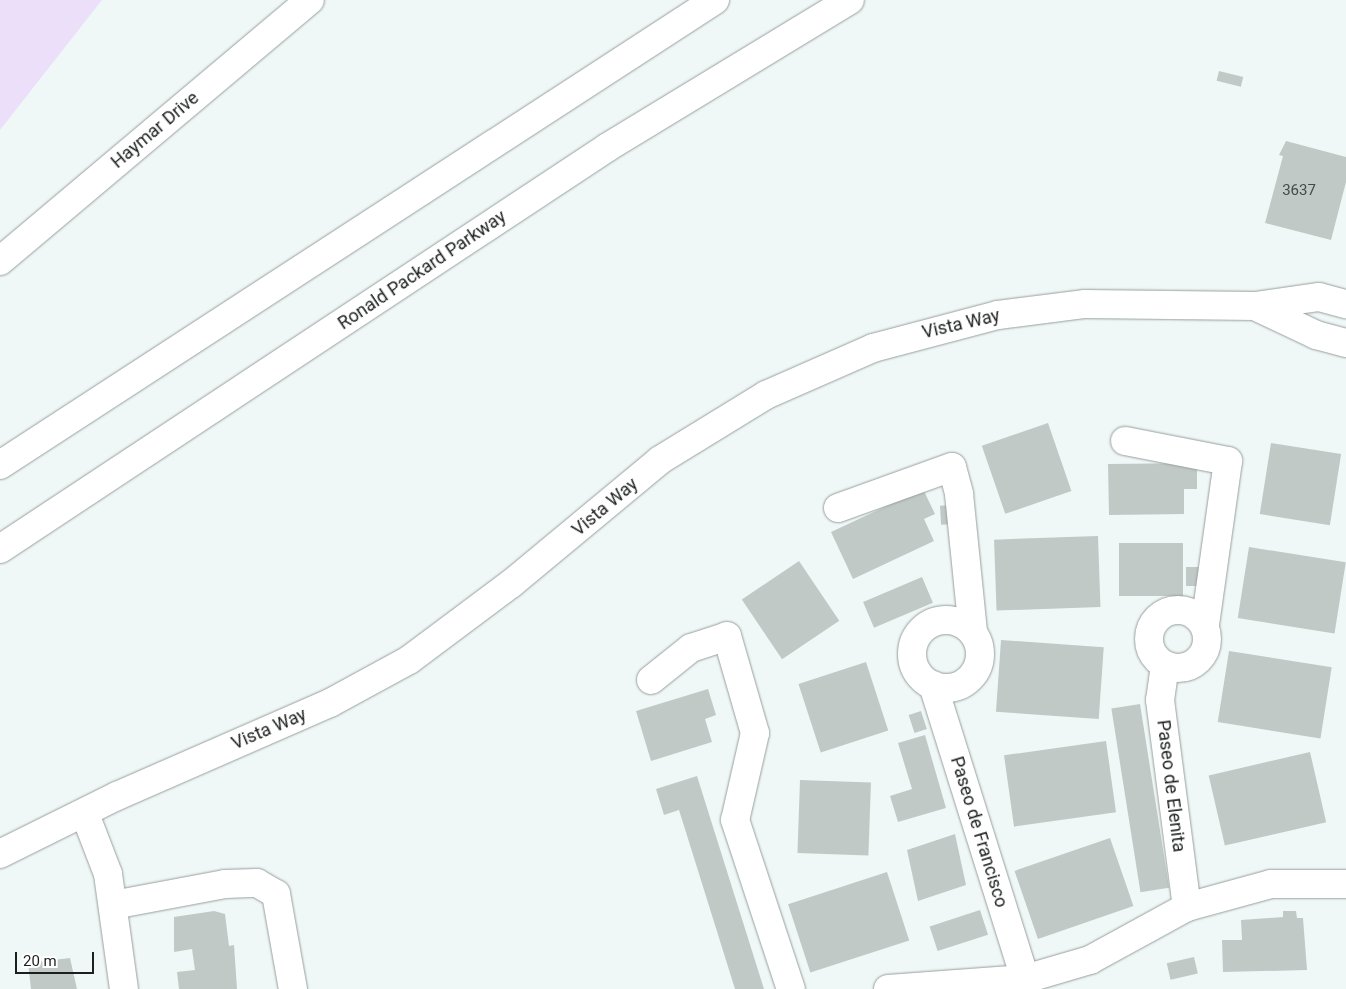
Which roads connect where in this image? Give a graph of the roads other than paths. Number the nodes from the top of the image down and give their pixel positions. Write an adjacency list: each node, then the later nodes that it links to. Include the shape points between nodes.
1 (310, 0): 4 (main road, Haymar Drive)
2 (715, 0): 9 (main road)
3 (850, 0): 11 (main road, Ronald Packard Parkway, via 608,148)
4 (0, 261)
5 (1346, 304): 6 (main road, Vista Way, via 1318,297)
6 (1255, 306): 7 (main road, Vista Way, via 1316,335); 17 (main road, Vista Way, via 1085,304 998,315 873,348 766,394 660,460 512,584 409,660 330,703)
7 (1346, 343)
8 (1126, 442): 12 (main road, via 1228,462)
9 (0, 465)
10 (838, 508): 13 (main road, via 952,467 959,494)
11 (0, 549)
12 (1204, 625): 14 (main road, via 1208,643 1199,659 1184,668); 14 (main road, via 1190,612 1170,610 1161,615 1149,631 1148,641)
13 (973, 633): 16 (main road, via 980,654 974,674 955,687); 16 (main road, Paseo de Francisco, via 960,624 944,621 933,623 916,638 913,660 924,679)
14 (1165, 665): 21 (main road, Paseo de Elenita, via 1160,700)
15 (651, 680): 25 (main road, via 691,648 728,636 755,733 735,820)
16 (933, 685): 22 (main road, Paseo de Francisco)
17 (85, 814): 18 (main road, Vista Way); 20 (main road, via 108,874)
18 (0, 854)
19 (1346, 884): 21 (main road, via 1271,884)
20 (112, 906): 23 (main road); 24 (main road, via 225,884 257,883 276,894)
21 (1187, 907): 22 (main road, via 1090,960)
22 (1025, 979): 26 (main road)
23 (124, 989)
24 (292, 989)
25 (792, 989)
26 (888, 989)

